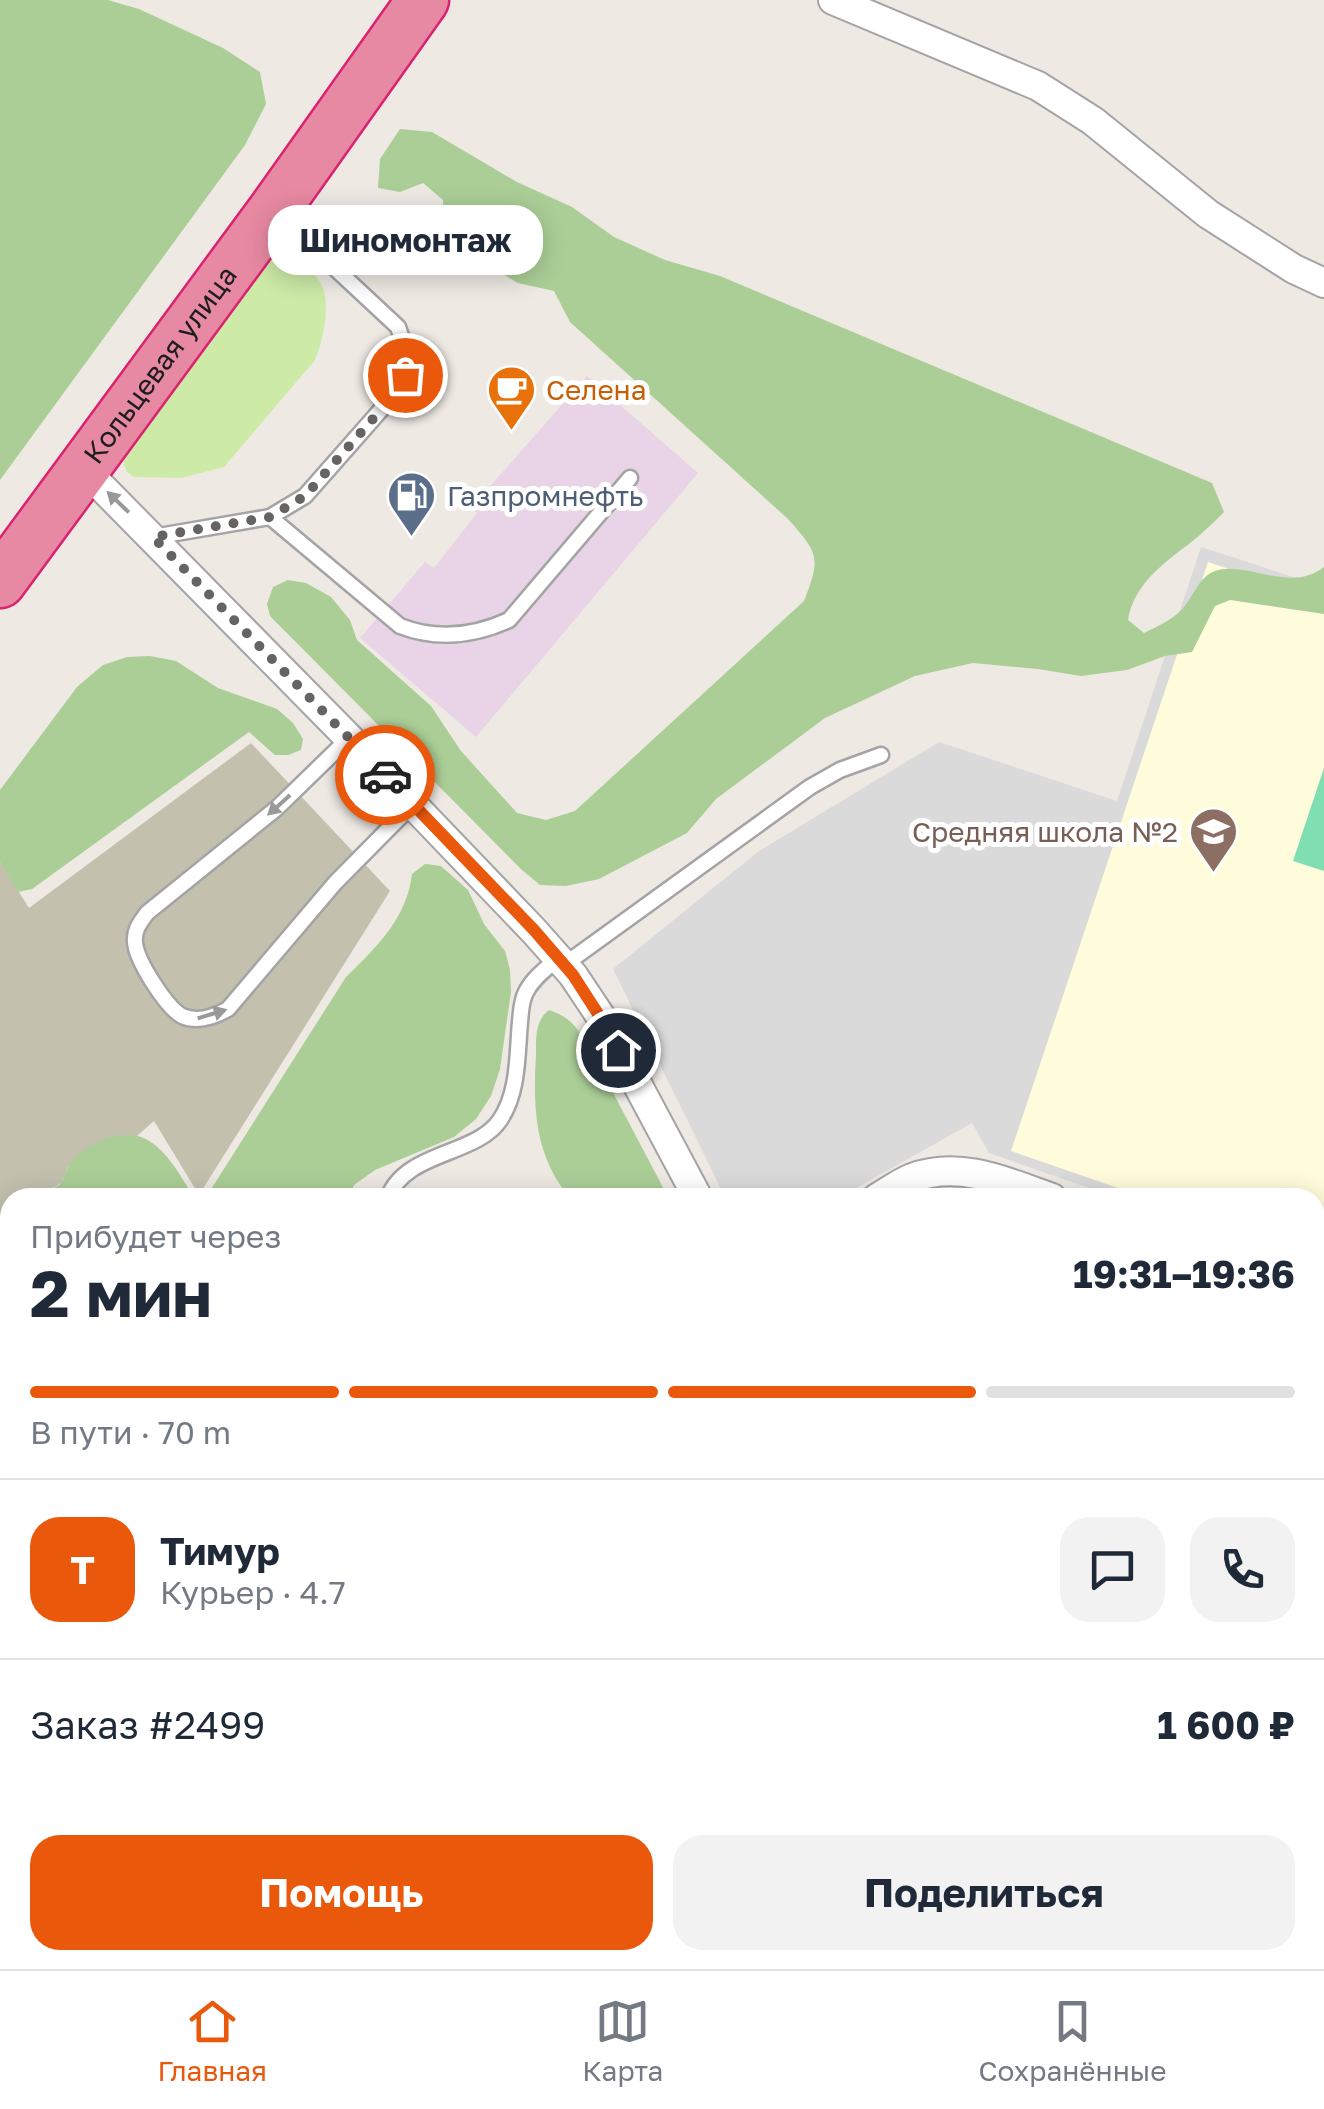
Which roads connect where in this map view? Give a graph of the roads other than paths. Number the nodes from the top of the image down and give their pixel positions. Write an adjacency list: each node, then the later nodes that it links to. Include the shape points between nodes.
1 (423, 0): 3 (highway, Кольцевая улица)
2 (833, 0): 4 (street, via 1038,86 1093,120 1208,214)
3 (274, 210): 5 (highway, Кольцевая улица); 7 (lane, via 398,327 405,375 305,496)
4 (1324, 282)
5 (82, 468): 8 (street, one-way to 5); 9 (highway, Кольцевая улица)
6 (630, 478): 7 (lane, via 509,620 446,636 400,626)
7 (270, 517): 8 (lane)
8 (153, 537): 10 (street)
9 (0, 582)
10 (349, 738): 12 (street); 12 (lane, one-way to 12, via 136,928 142,965 171,1007 198,1019 228,1009)
11 (880, 755): 13 (lane, via 810,787)
12 (413, 804): 13 (street)
13 (561, 961): 14 (lane, via 522,997 515,1086 498,1124 404,1173); 15 (street, via 602,1020)
14 (391, 1188)
15 (693, 1188)
16 (895, 1188): 17 (street, via 938,1172 968,1172)
17 (1020, 1188)

